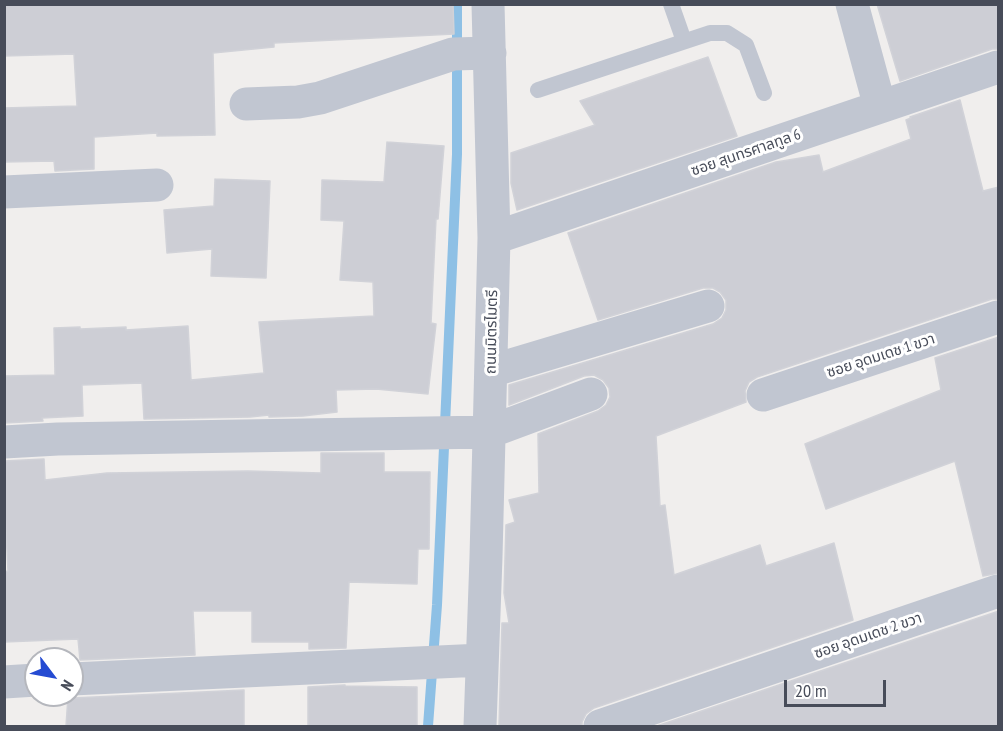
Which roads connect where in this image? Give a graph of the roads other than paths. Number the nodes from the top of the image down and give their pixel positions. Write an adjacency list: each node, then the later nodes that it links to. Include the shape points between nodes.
1 (489, 4): 5 (street, ถนนมิตรไมตรี)
2 (671, 4): 4 (lane)
3 (852, 4): 10 (street)
4 (684, 41): 7 (lane); 8 (lane, via 710,33 727,33 746,45)
5 (490, 53): 9 (street, via 453,54 320,98); 13 (street, ถนนมิตรไมตรี)
6 (999, 67): 10 (street, ซอย สุนทรศาลทูล 6)
7 (538, 90)
8 (764, 93)
9 (246, 104)
10 (880, 107): 13 (street, ซอย สุนทรศาลทูล 6)
11 (157, 185): 12 (street)
12 (4, 192)
13 (494, 238): 16 (street, ถนนมิตรไมตรี)
14 (708, 306): 16 (street)
15 (999, 316): 18 (street, ซอย อุดมเดช 1 ขวา)
16 (491, 371): 19 (street, ถนนมิตรไมตรี)
17 (591, 394): 19 (street)
18 (763, 395)
19 (489, 432): 20 (street); 22 (street, ถนนมิตรไมตรี)
20 (4, 442)
21 (999, 591): 27 (street, ซอย อุดมเดช 2 ขวา)
22 (482, 660): 23 (street); 26 (street, ถนนมิตรไมตรี)
23 (84, 678)
24 (24, 681): 25 (street)
25 (4, 682)
26 (480, 726)
27 (600, 726)

